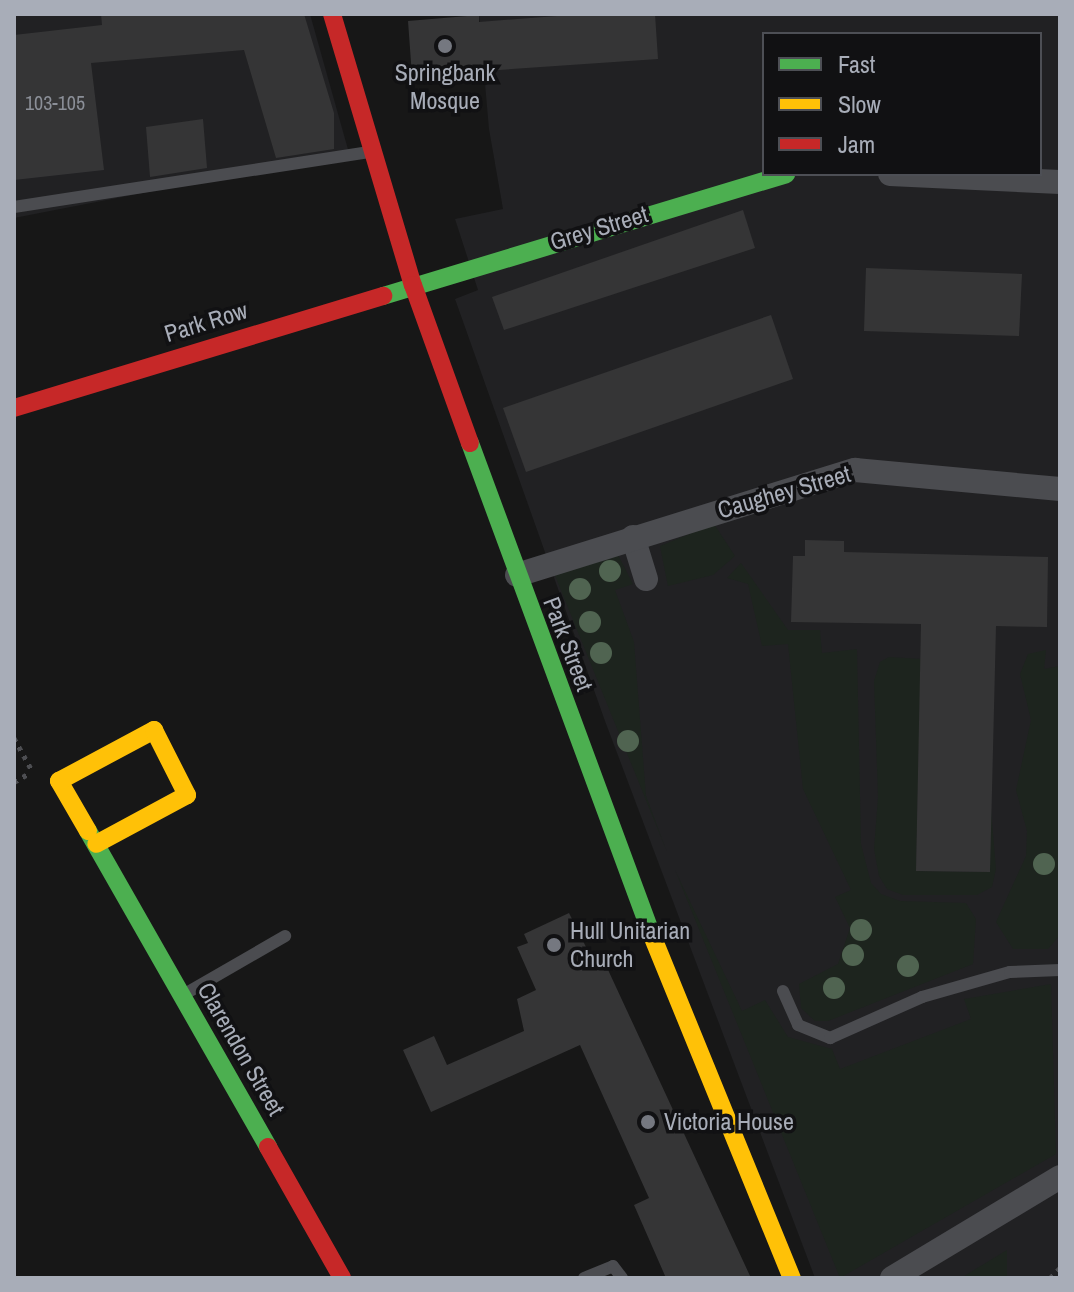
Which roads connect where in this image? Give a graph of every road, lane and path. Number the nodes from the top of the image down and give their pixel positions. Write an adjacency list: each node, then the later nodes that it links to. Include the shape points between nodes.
1 (332, 14): 2 (street, Park Street)
2 (373, 152): 6 (lane); 7 (street, Park Street)
3 (779, 176): 7 (street, Grey Street)
4 (932, 176): 5 (street)
5 (1060, 182)
6 (14, 207)
7 (413, 285): 8 (street, Park Row); 11 (street, Park Street)
8 (14, 408)
9 (1060, 489): 10 (street, Caughey Street, via 855,470)
10 (633, 537): 11 (street, Caughey Street); 12 (street)
11 (517, 575): 25 (street, Park Street, via 668,977)
12 (646, 579)
13 (32, 771): 14 (path)
14 (14, 782)
15 (96, 844): 15 (street, Clarendon Street, via 187,795 154,730 59,781); 19 (street, Clarendon Street)
16 (285, 936): 19 (lane)
17 (1060, 970): 18 (lane, via 1010,972 922,997 830,1038 798,1025)
18 (783, 991)
19 (183, 995): 22 (street, Clarendon Street)
20 (1060, 1177): 26 (street)
21 (1060, 1268): 27 (path)
22 (342, 1278)
23 (584, 1278): 24 (lane, via 613,1266)
24 (622, 1278)
25 (792, 1278)
26 (892, 1278)
27 (1050, 1278)

